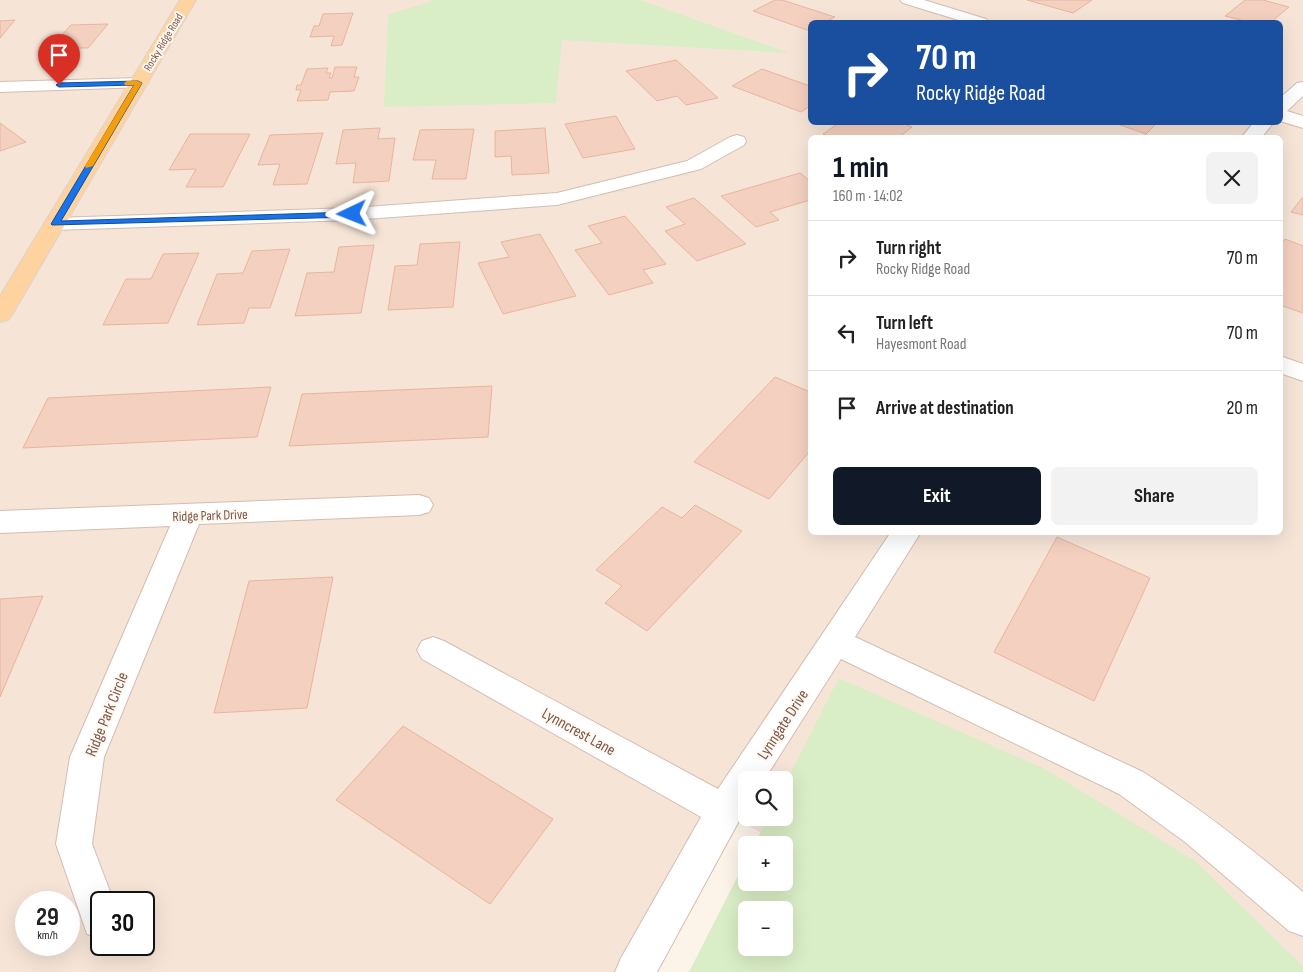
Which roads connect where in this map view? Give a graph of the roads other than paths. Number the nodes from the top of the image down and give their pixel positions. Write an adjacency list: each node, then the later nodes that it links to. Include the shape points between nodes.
1 (188, 0): 5 (main road, Rocky Ridge Road)
2 (908, 0): 3 (street)
3 (934, 3): 4 (street)
4 (975, 20)
5 (138, 83): 6 (street); 14 (main road, Rocky Ridge Road)
6 (0, 87)
7 (1303, 87): 8 (street)
8 (1283, 105)
9 (1283, 116): 10 (street)
10 (1303, 122)
11 (1262, 125): 12 (street)
12 (1253, 135)
13 (737, 141): 14 (street, via 694,165 557,199 352,214)
14 (55, 224): 15 (main road, Rocky Ridge Road)
15 (0, 315)
16 (1283, 365): 17 (street)
17 (1303, 373)
18 (419, 505): 19 (street, Ridge Park Drive)
19 (188, 516): 20 (street, Ridge Park Drive); 25 (street, Ridge Park Circle, via 87,757 74,844)
20 (0, 522)
21 (905, 535): 22 (street, Lynngate Drive)
22 (835, 642): 24 (street, Lynngate Drive); 26 (street, via 1131,783 1162,802 1236,858)
23 (433, 650): 24 (street, Lynncrest Lane)
24 (724, 811): 27 (street, Lynngate Drive)
25 (91, 891)
26 (1303, 917)
27 (635, 972)

